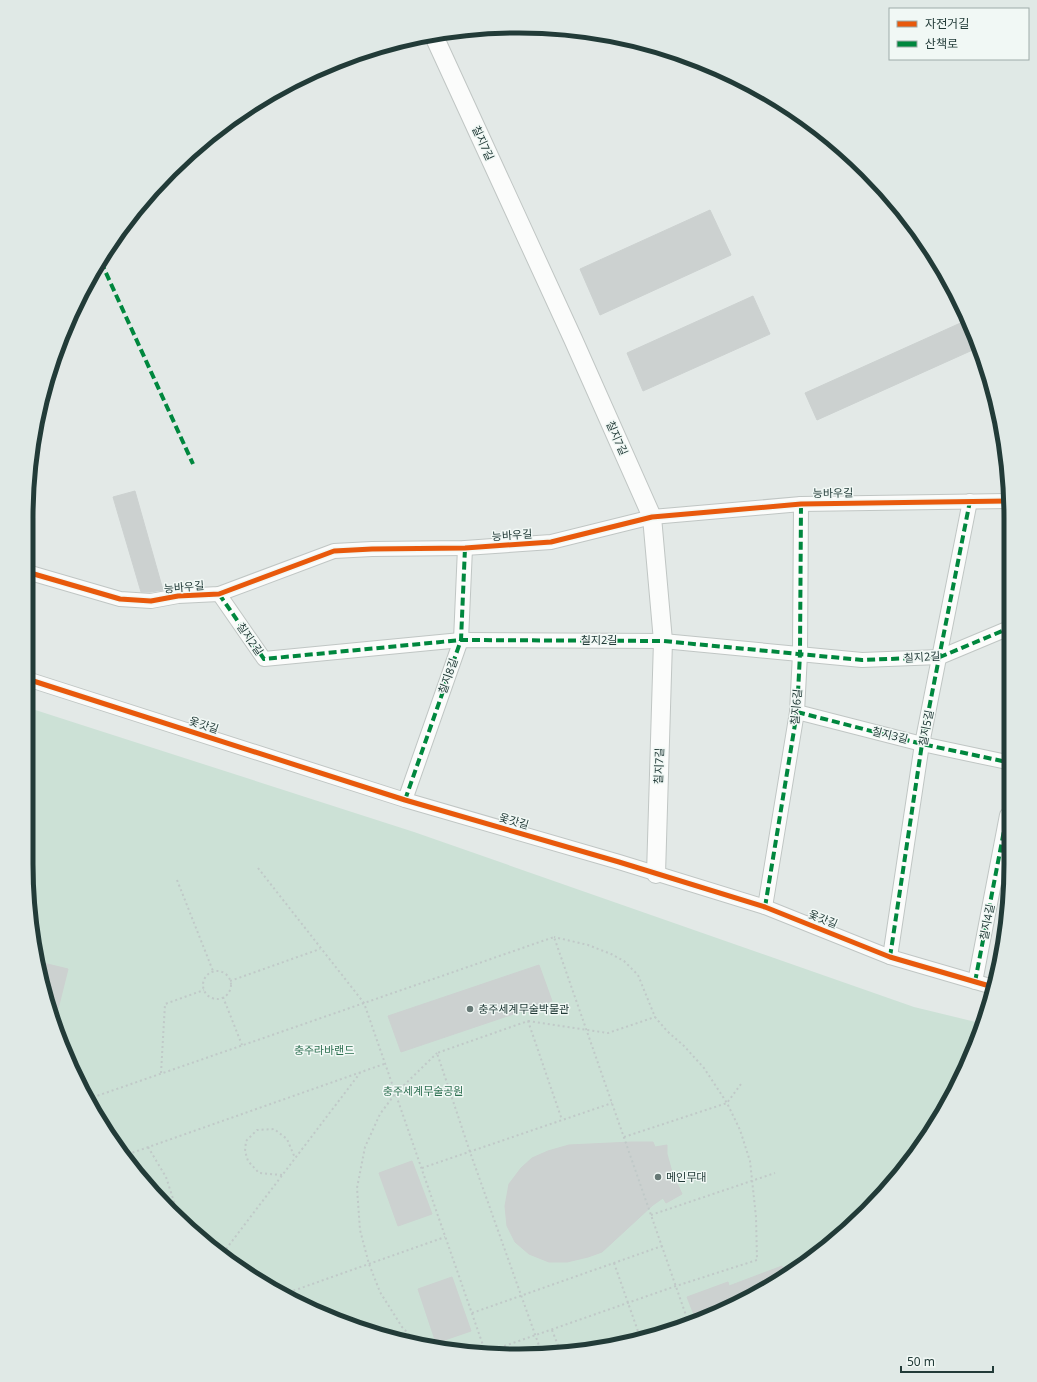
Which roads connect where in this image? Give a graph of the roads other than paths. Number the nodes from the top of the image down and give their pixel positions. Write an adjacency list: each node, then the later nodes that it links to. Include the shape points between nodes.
1 (436, 40): 5 (street, 칠지7길)
2 (970, 501): 3 (street, 능바우길); 4 (street, 능바우길); 13 (street, 칠지5길)
3 (1003, 501)
4 (801, 504): 5 (street, 능바우길); 12 (street, 칠지6길)
5 (652, 518): 6 (street, 능바우길, via 551,542); 11 (street, 칠지7길)
6 (465, 548): 8 (street, 능바우길, via 334,551); 10 (street, 칠지8길)
7 (33, 574): 8 (street, 능바우길, via 120,598 151,601 178,596)
8 (219, 594): 10 (street, 칠지2길, via 264,659)
9 (1004, 630): 13 (street, 칠지2길)
10 (461, 640): 11 (street, 칠지2길); 18 (street, 칠지8길)
11 (663, 641): 12 (street, 칠지2길); 20 (street, 칠지7길)
12 (800, 654): 13 (street, 칠지2길, via 862,660); 15 (street, 칠지6길)
13 (940, 657): 16 (street, 칠지5길)
14 (33, 681): 18 (street, 옻갓길)
15 (797, 712): 16 (street, 칠지3길); 21 (street, 칠지6길)
16 (922, 744): 17 (street, 칠지3길); 22 (street, 칠지5길)
17 (1004, 761)
18 (405, 800): 20 (street, 옻갓길)
19 (1004, 831): 23 (street, 칠지4길)
20 (656, 874): 21 (street, 옻갓길)
21 (766, 907): 22 (street, 옻갓길)
22 (890, 957): 23 (street, 옻갓길)
23 (975, 982): 24 (street, 옻갓길)
24 (988, 986)

